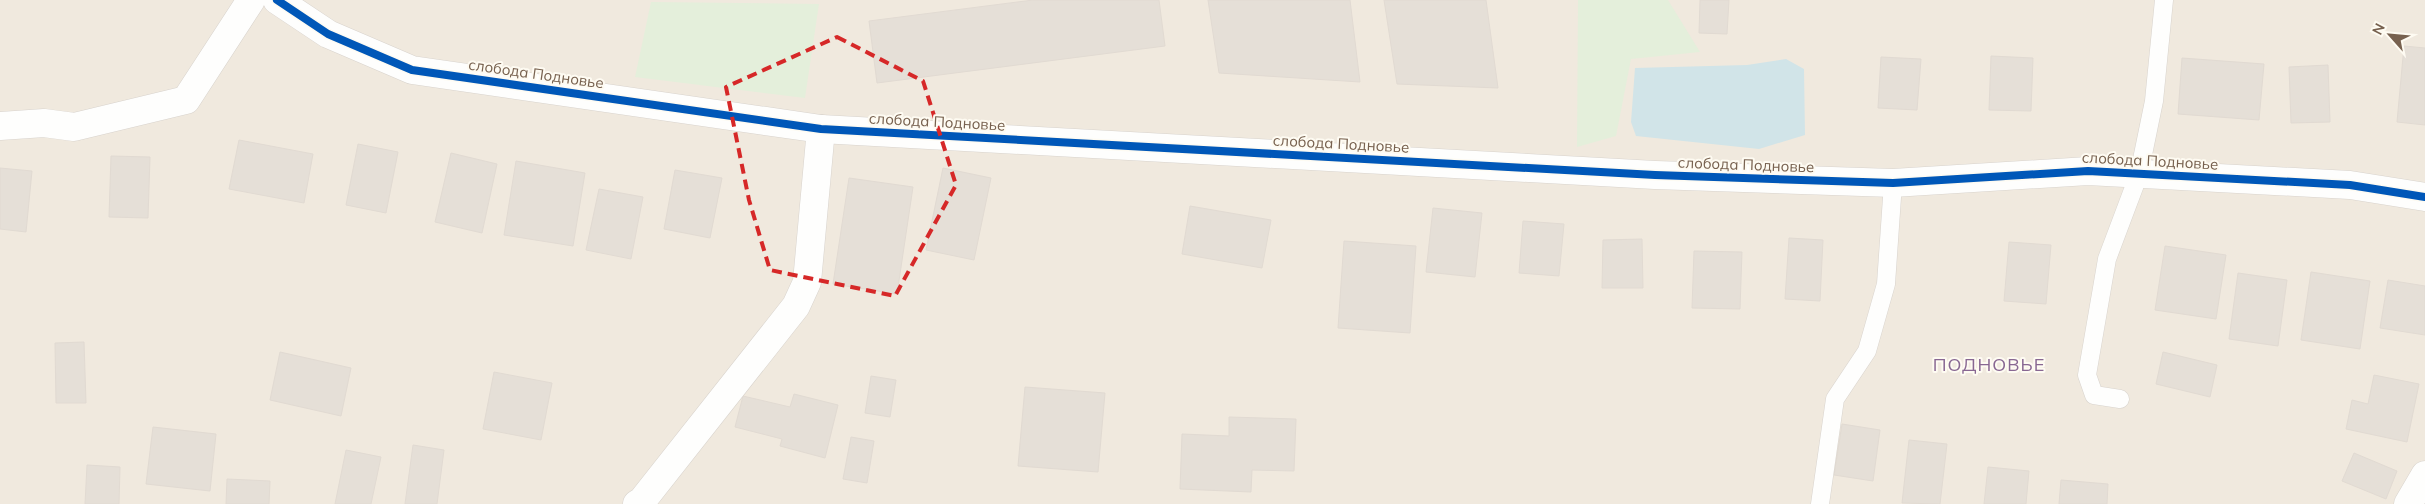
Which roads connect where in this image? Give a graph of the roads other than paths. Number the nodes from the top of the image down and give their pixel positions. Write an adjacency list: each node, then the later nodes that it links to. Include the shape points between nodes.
1 (251, 0): 4 (street, via 186,100 74,127 44,123)
2 (277, 0): 5 (street, слобода Подновье, via 328,34 412,70)
3 (2164, 0): 6 (lane, via 2154,101)
4 (0, 126)
5 (821, 129): 7 (street, слобода Подновье, via 1655,175); 11 (street, via 807,282 796,306)
6 (2139, 174): 7 (street, слобода Подновье, via 2088,171); 8 (street, слобода Подновье, via 2350,185); 9 (lane, via 2107,259 2087,375 2094,395)
7 (1892, 184): 12 (lane, via 1886,284 1867,351 1835,399)
8 (2425, 197)
9 (2120, 399)
10 (2425, 475): 13 (street)
11 (641, 503)
12 (1820, 504)
13 (2408, 504)

